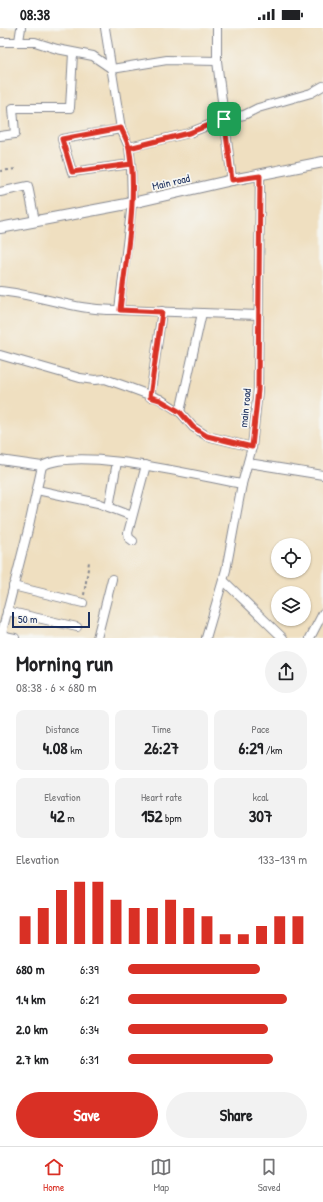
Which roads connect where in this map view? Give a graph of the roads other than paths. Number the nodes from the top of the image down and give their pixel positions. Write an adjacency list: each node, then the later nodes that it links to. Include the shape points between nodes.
1 (21, 28): 4 (street)
2 (105, 28): 8 (street)
3 (217, 28): 7 (street)
4 (19, 41): 5 (street); 6 (street, via 35,42)
5 (0, 42)
6 (73, 53): 8 (street, via 93,56); 12 (street, via 70,108 13,108 14,134)
7 (217, 61): 8 (street, via 167,60); 10 (street)
8 (112, 69): 11 (street)
9 (323, 86): 10 (street, via 292,100)
10 (224, 119): 13 (street, via 189,133); 17 (street)
11 (121, 128): 13 (street); 15 (street, via 62,139 72,172)
12 (0, 136)
13 (129, 148): 15 (street)
14 (323, 162): 16 (street, Main road)
15 (131, 164): 19 (street)
16 (260, 176): 17 (street, Main road); 26 (street, main road)
17 (232, 180): 19 (street, Main road)
18 (0, 192): 20 (street, via 28,186)
19 (132, 204): 20 (street, Main road); 23 (street)
20 (35, 221): 21 (street, Main road)
21 (0, 228)
22 (0, 291): 23 (street, via 60,304 98,310)
23 (120, 310): 24 (street)
24 (162, 312): 25 (street); 28 (street)
25 (202, 313): 26 (street); 29 (street)
26 (258, 315): 30 (street, main road, via 258,390)
27 (0, 355): 28 (street, via 80,378 104,379)
28 (150, 397): 29 (street)
29 (180, 412): 30 (street, via 193,427 207,436)
30 (252, 447): 33 (street, main road)
31 (0, 460): 34 (street)
32 (117, 462): 34 (street, via 62,461 49,462); 35 (street); 39 (street)
33 (248, 463): 36 (street); 37 (street, main road)
34 (42, 466): 38 (street)
35 (146, 466): 37 (street); 40 (street)
36 (323, 475)
37 (242, 484): 43 (street, main road)
38 (37, 490): 39 (street); 44 (street)
39 (109, 506): 40 (street)
40 (132, 516): 41 (street, via 128,533)
41 (133, 542)
42 (112, 579): 52 (street)
43 (224, 581): 50 (street, main road); 53 (street)
44 (13, 586): 45 (street); 46 (street)
45 (83, 603)
46 (7, 611): 48 (street); 49 (street)
47 (323, 613): 54 (street)
48 (77, 627)
49 (2, 636): 51 (street)
50 (208, 637)
51 (15, 638)
52 (97, 638)
53 (283, 638)
54 (310, 638)

